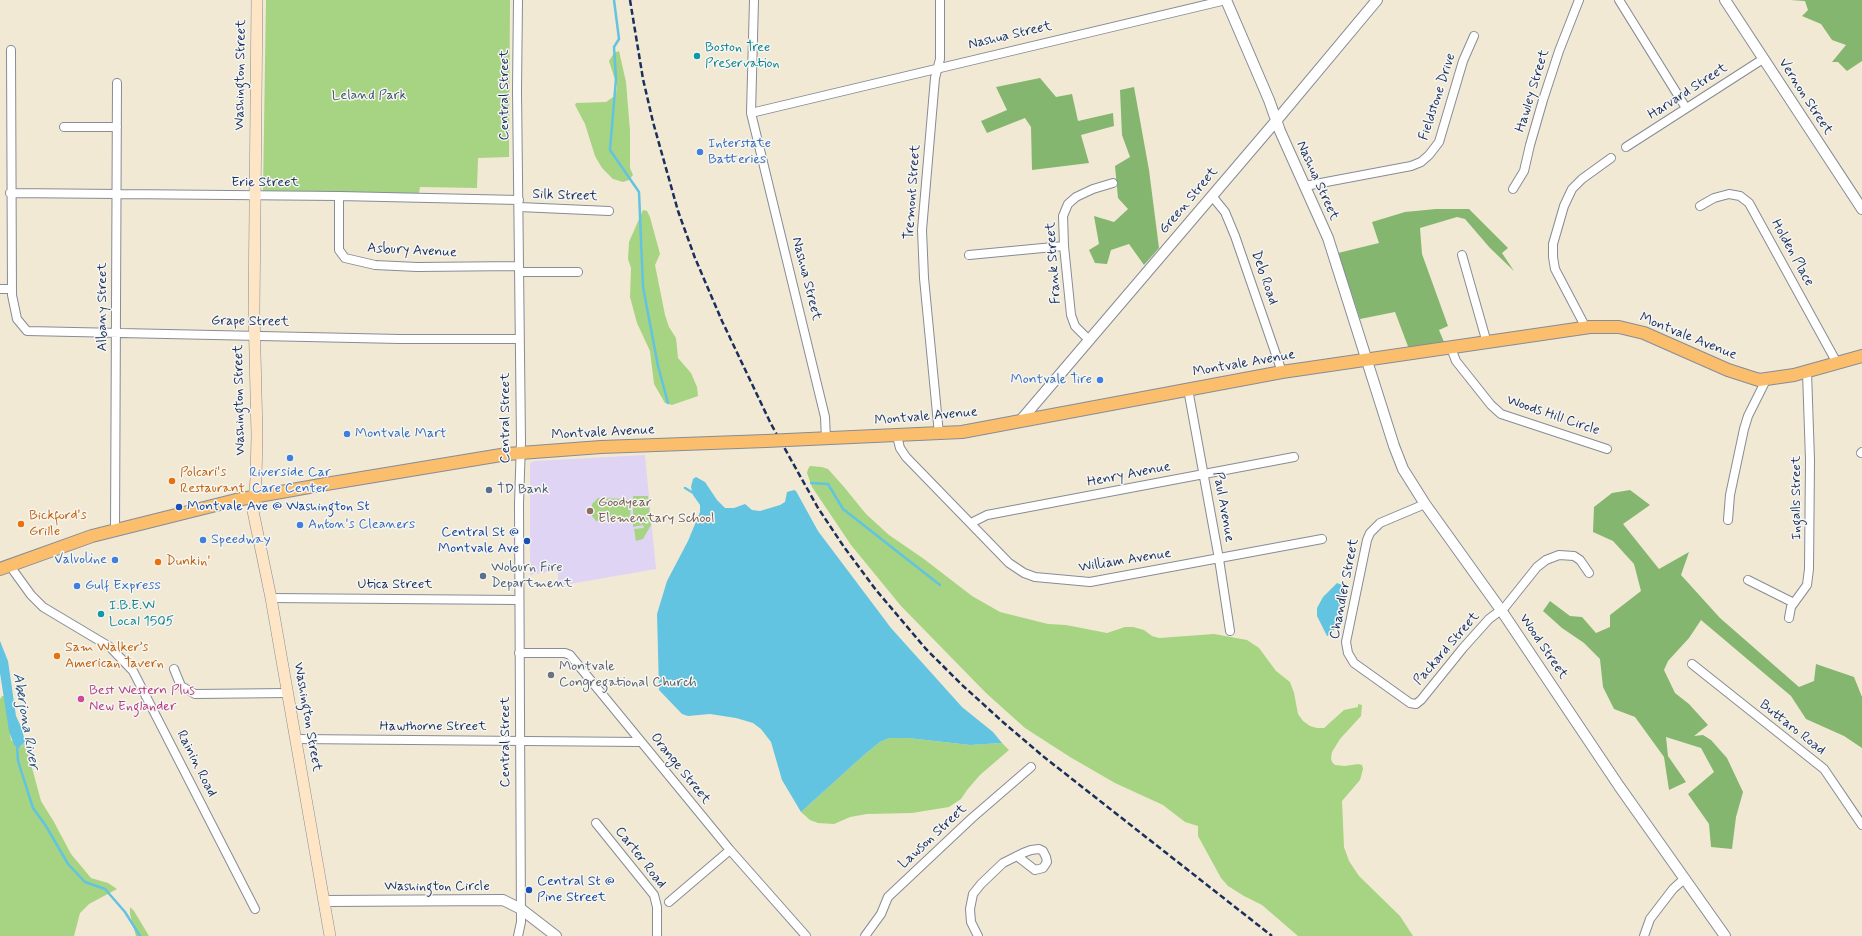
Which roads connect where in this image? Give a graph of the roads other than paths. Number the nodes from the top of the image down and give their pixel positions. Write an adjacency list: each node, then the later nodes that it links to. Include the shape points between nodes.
1 (256, 0): 27 (main road, Washington Street)
2 (518, 0): 30 (street, Central Street)
3 (754, 0): 16 (street)
4 (940, 0): 13 (street, Tremont Street)
5 (1226, 0): 13 (street, Nashua Street); 17 (street, Nashua Street)
6 (1377, 0): 17 (street, Green Street)
7 (1579, 0): 24 (street, Hawley Street, via 1543,100 1524,171)
8 (1619, 0): 15 (street)
9 (1725, 0): 12 (street, Vernon Street)
10 (1474, 36): 23 (street, Fieldstone Drive, via 1441,137 1430,155 1411,166)
11 (11, 50): 25 (street)
12 (1763, 59): 15 (street, Harvard Street); 32 (street, Vernon Street)
13 (938, 67): 16 (street, Nashua Street); 56 (street, Tremont Street, via 922,230 924,278)
14 (117, 83): 19 (street, Albany Street)
15 (1686, 108): 20 (street, Harvard Street)
16 (752, 113): 58 (street, Nashua Street, via 825,417)
17 (1276, 121): 23 (street, Nashua Street); 29 (street, Green Street)
18 (64, 126): 19 (street)
19 (117, 127): 26 (street, Albany Street)
20 (1626, 147)
21 (1611, 158): 41 (street, via 1572,189 1564,206 1553,248 1554,264 1558,274)
22 (1112, 183): 34 (street, Frank Street, via 1086,192 1068,204 1062,218)
23 (1305, 186): 49 (street, Nashua Street, via 1329,241)
24 (1513, 189)
25 (10, 194): 26 (street, Erie Street); 40 (street)
26 (116, 194): 27 (street, Erie Street); 42 (street, Albany Street)
27 (254, 196): 28 (street, Erie Street); 43 (main road, Washington Street)
28 (339, 196): 30 (street, Erie Street); 37 (street, Asbury Avenue, via 339,250 345,258 376,265 417,268)
29 (1212, 196): 45 (street, Green Street); 51 (street, Deb Road, via 1225,212 1236,236)
30 (519, 203): 33 (street, Silk Street); 37 (street, Central Street)
31 (1700, 206): 50 (street, Holden Place, via 1728,194 1740,196 1748,202)
32 (1862, 209)
33 (609, 211)
34 (1064, 246): 35 (street); 45 (street, Frank Street, via 1072,320)
35 (969, 255)
36 (1462, 255): 46 (street)
37 (519, 269): 38 (street, Asbury Avenue); 44 (street, Central Street)
38 (578, 272)
39 (0, 289): 40 (street)
40 (12, 289): 42 (street, Grape Street, via 16,314 28,331)
41 (1586, 328): 46 (main road, Montvale Avenue); 53 (main road, Montvale Avenue, via 1612,327 1636,330 1728,370 1753,379)
42 (115, 334): 43 (street, Grape Street); 67 (street, Albany Street)
43 (254, 335): 44 (street, Grape Street); 63 (main road, Washington Street, via 257,435)
44 (519, 339): 60 (street, Central Street)
45 (1089, 340): 55 (street, Green Street)
46 (1487, 343): 47 (main road, Montvale Avenue)
47 (1451, 348): 49 (main road, Montvale Avenue); 59 (street, Woods Hill Circle, via 1456,361 1501,414)
48 (1862, 356): 50 (main road, Montvale Avenue)
49 (1367, 360): 51 (main road, Montvale Avenue); 64 (street, Wood Street, via 1399,461)
50 (1837, 363): 52 (main road, Montvale Avenue)
51 (1282, 372): 54 (main road, Montvale Avenue)
52 (1807, 372): 53 (main road, Montvale Avenue); 75 (street, Ingalls Street, via 1810,569 1807,585)
53 (1766, 380): 65 (street, via 1742,433)
54 (1188, 389): 55 (main road, Montvale Avenue); 62 (street, Paul Avenue)
55 (1021, 420): 56 (main road, Montvale Avenue, via 972,431)
56 (940, 434): 57 (main road, Montvale Avenue)
57 (897, 436): 58 (main road, Montvale Avenue); 66 (street, William Avenue, via 901,450 906,456)
58 (826, 439): 60 (main road, Montvale Avenue, bridge, via 601,447)
59 (1607, 449)
60 (520, 454): 63 (main road, Montvale Avenue, via 452,463); 74 (street, Central Street)
61 (1294, 457): 62 (street, Henry Avenue)
62 (1203, 474): 66 (street, Henry Avenue, via 987,515); 69 (street, Paul Avenue)
63 (253, 498): 67 (main road, Montvale Avenue, via 188,511); 73 (main road, Washington Street, via 253,514)
64 (1425, 504): 76 (street, Wood Street); 83 (street, Chandler Street, via 1380,523 1370,533 1346,642 1348,653 1354,662 1408,703)
65 (1728, 520)
66 (971, 523): 69 (street, William Avenue, via 1011,565 1024,573 1041,578 1090,582)
67 (114, 531): 70 (main road, Montvale Avenue, via 86,537)
68 (1322, 539): 69 (street, William Avenue)
69 (1219, 558): 78 (street, Paul Avenue)
70 (3, 569): 95 (street, Rainin Road, via 43,607 110,647 133,671)
71 (1589, 573): 76 (street, Packard Street, via 1574,556 1552,556 1537,567 1506,608)
72 (1748, 580): 75 (street)
73 (271, 598): 74 (street, Utica Street); 82 (main road, Washington Street)
74 (519, 600): 79 (street, Central Street)
75 (1794, 602): 77 (street, Ingalls Street)
76 (1501, 610): 83 (street, Packard Street, via 1489,619 1421,700); 92 (street, Wood Street)
77 (1789, 618)
78 (1230, 631)
79 (519, 653): 85 (street, Central Street); 86 (street, Orange Street, via 568,654)
80 (1692, 664): 89 (street, Buttaro Road, via 1824,769)
81 (174, 669): 82 (street, via 181,686 195,694)
82 (288, 693): 84 (main road, Washington Street)
83 (1414, 704)
84 (296, 739): 85 (street, Hawthorne Street); 93 (main road, Washington Street)
85 (519, 741): 86 (street, Hawthorne Street); 96 (street, Central Street)
86 (641, 742): 90 (street, Orange Street)
87 (1031, 767): 102 (street, Lawson Street, via 888,897 881,914)
88 (596, 823): 100 (street, Carter Road, via 654,894 657,907)
89 (1862, 825)
90 (730, 850): 94 (street); 101 (street, Orange Street)
91 (1017, 856): 103 (street, via 999,867 974,894 970,914)
92 (1684, 879): 104 (street, via 1650,919); 105 (street, Wood Street)
93 (324, 901): 96 (street, Washington Circle, via 502,900); 97 (main road, Washington Street)
94 (669, 902)
95 (255, 909)
96 (521, 909): 98 (street); 99 (street, Washington Circle)
97 (330, 936)
98 (518, 936)
99 (556, 936)
100 (657, 936)
101 (806, 936)
102 (865, 936)
103 (978, 936)
104 (1644, 936)
105 (1725, 936)

